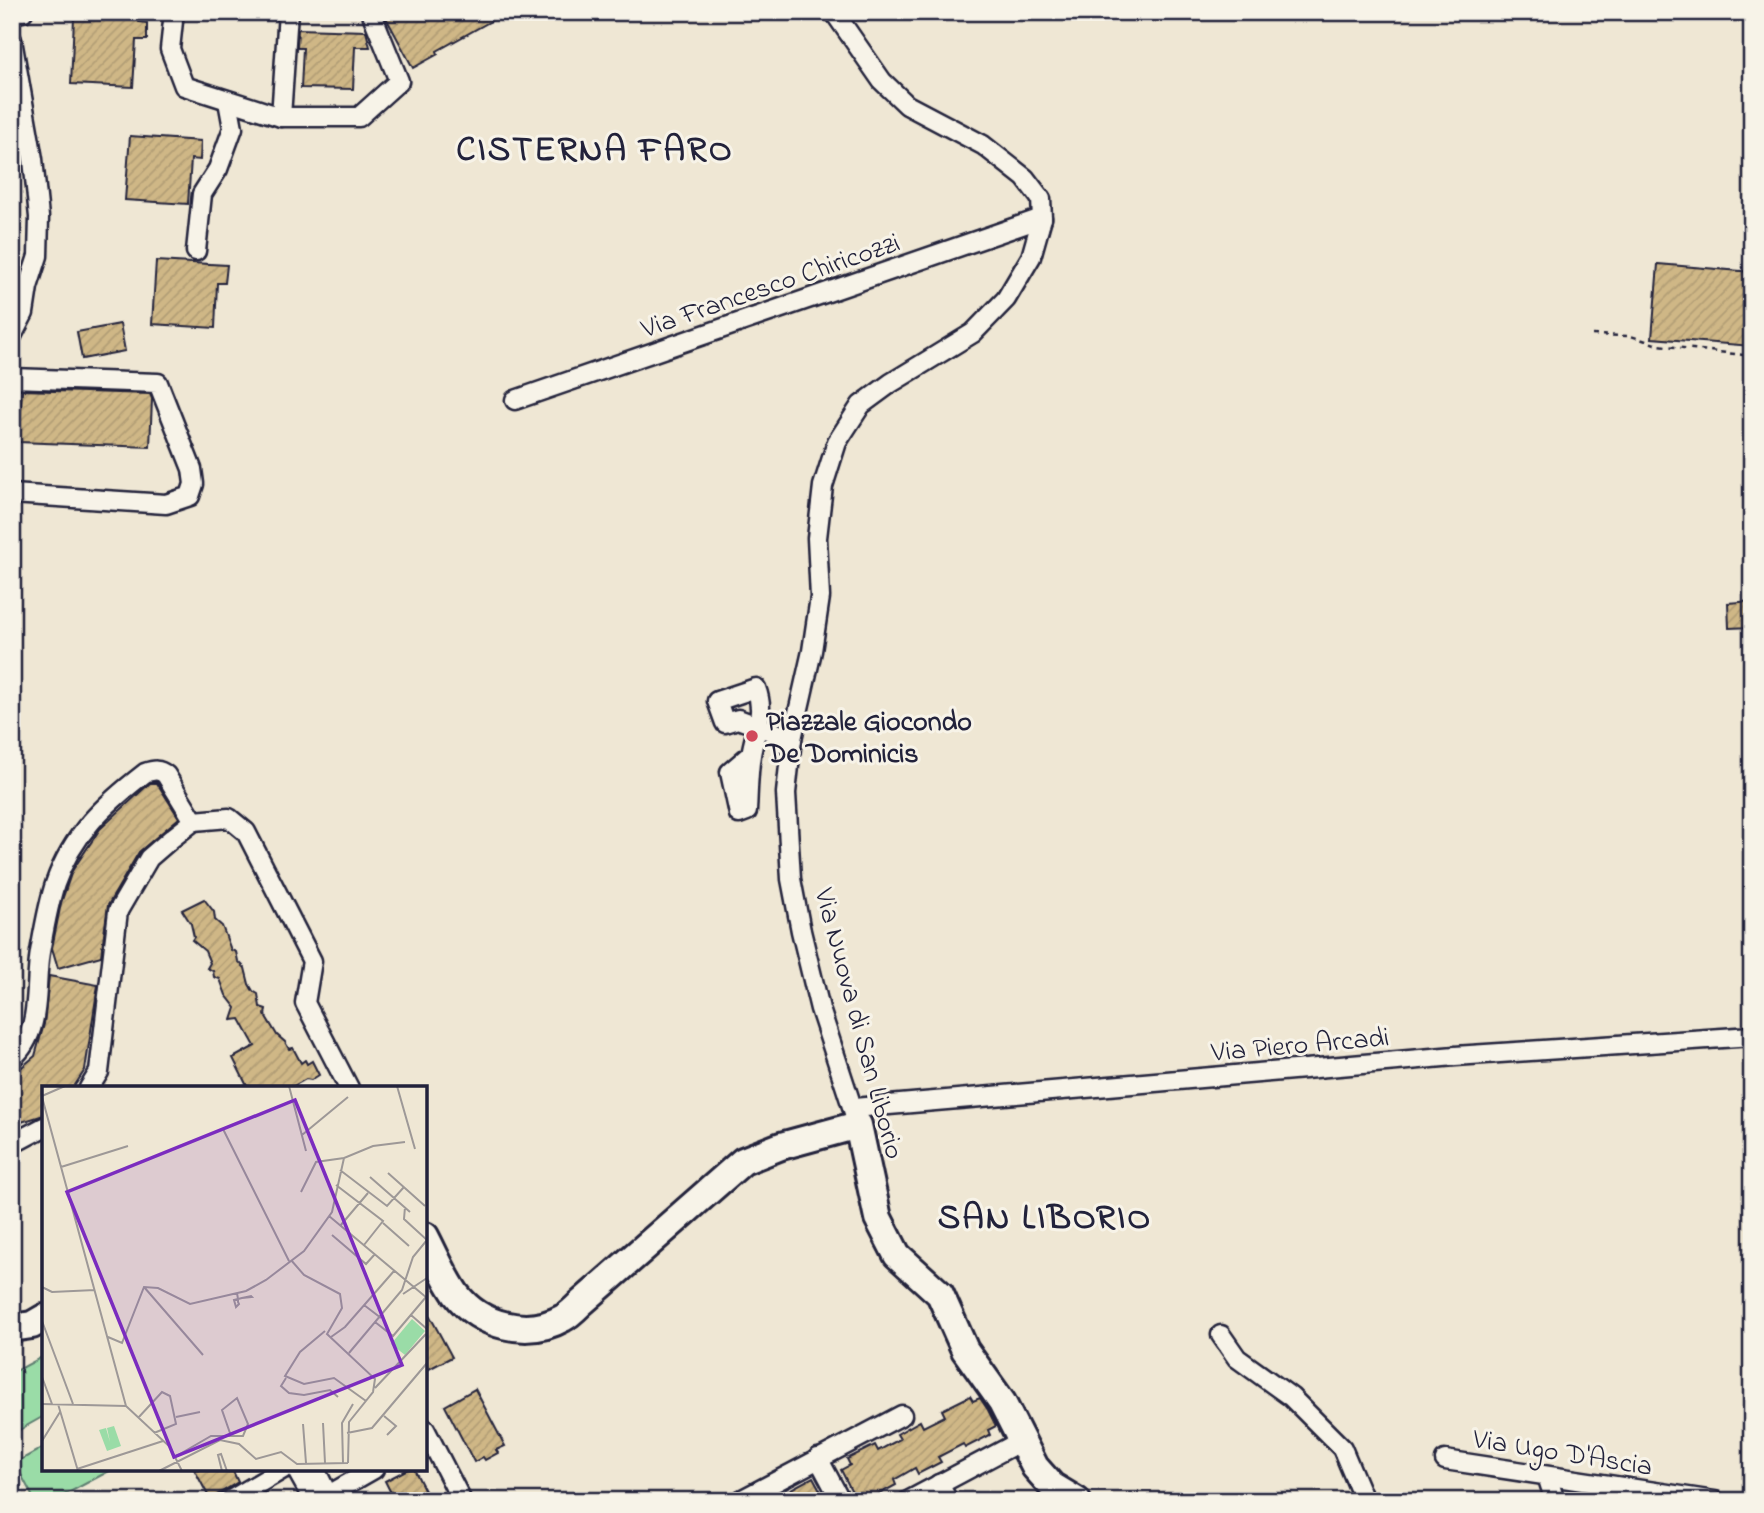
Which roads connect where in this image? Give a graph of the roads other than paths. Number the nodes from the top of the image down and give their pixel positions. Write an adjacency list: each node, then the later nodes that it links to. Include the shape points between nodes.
1 (23, 12): 6 (street)
2 (174, 12): 8 (street, via 170,49 184,86)
3 (288, 12): 9 (street)
4 (371, 12): 9 (street, via 398,81 359,117)
5 (834, 12): 10 (street, via 882,81 906,105 983,145 1025,178 1041,199)
6 (12, 15)
7 (12, 40): 12 (street, via 39,217 38,256 24,313)
8 (228, 102): 9 (street); 11 (street, via 233,128 218,169 202,194)
9 (281, 117)
10 (1042, 218): 14 (street, Via Francesco Chiricozzi); 16 (street, Via Nuova di San Liborio, via 1031,257 1006,299 974,333 861,405 837,442 823,486 817,538 820,597)
11 (197, 251)
12 (12, 336)
13 (12, 378): 15 (street, via 158,383 194,484 190,496 166,504)
14 (515, 400)
15 (12, 494)
16 (792, 739): 17 (street, via 758,727); 23 (street, Via Nuova di San Liborio, via 786,793 791,879 820,1009)
17 (751, 754)
18 (194, 821): 20 (street, via 166,775 153,770 104,805 77,837 55,883 40,953 35,1015 24,1045); 21 (street, via 149,858 118,911 99,1072); 22 (street, via 229,818 246,832 312,961 305,1003)
19 (1752, 1036): 23 (street, Via Piero Arcadi, via 1441,1057)
20 (12, 1058)
21 (90, 1086)
22 (348, 1086)
23 (856, 1116): 26 (street, via 743,1161 564,1318 547,1325 523,1328 486,1320 456,1293); 32 (street, Via Nuova di San Liborio, via 878,1218 897,1255 940,1294 965,1350 1002,1402)
24 (42, 1128): 25 (street)
25 (12, 1144)
26 (427, 1240)
27 (42, 1319): 28 (street)
28 (12, 1328)
29 (1221, 1335): 49 (street, via 1237,1358 1291,1397 1342,1448)
30 (902, 1415): 33 (street)
31 (427, 1435): 43 (street)
32 (1021, 1441): 40 (street); 48 (street, Via Nuova di San Liborio, via 1052,1486)
33 (818, 1458): 44 (street); 45 (street)
34 (1445, 1460): 39 (street, Via Ugo D'Ascia)
35 (280, 1471): 42 (street)
36 (298, 1471): 41 (street)
37 (316, 1471): 41 (street)
38 (371, 1471): 41 (street)
39 (1547, 1476): 50 (street); 51 (street, Via Ugo D'Ascia)
40 (939, 1484): 46 (street); 47 (street)
41 (323, 1499)
42 (229, 1501)
43 (462, 1501)
44 (739, 1501)
45 (841, 1501)
46 (908, 1501)
47 (948, 1501)
48 (1077, 1501)
49 (1362, 1501)
50 (1555, 1501)
51 (1715, 1501)

